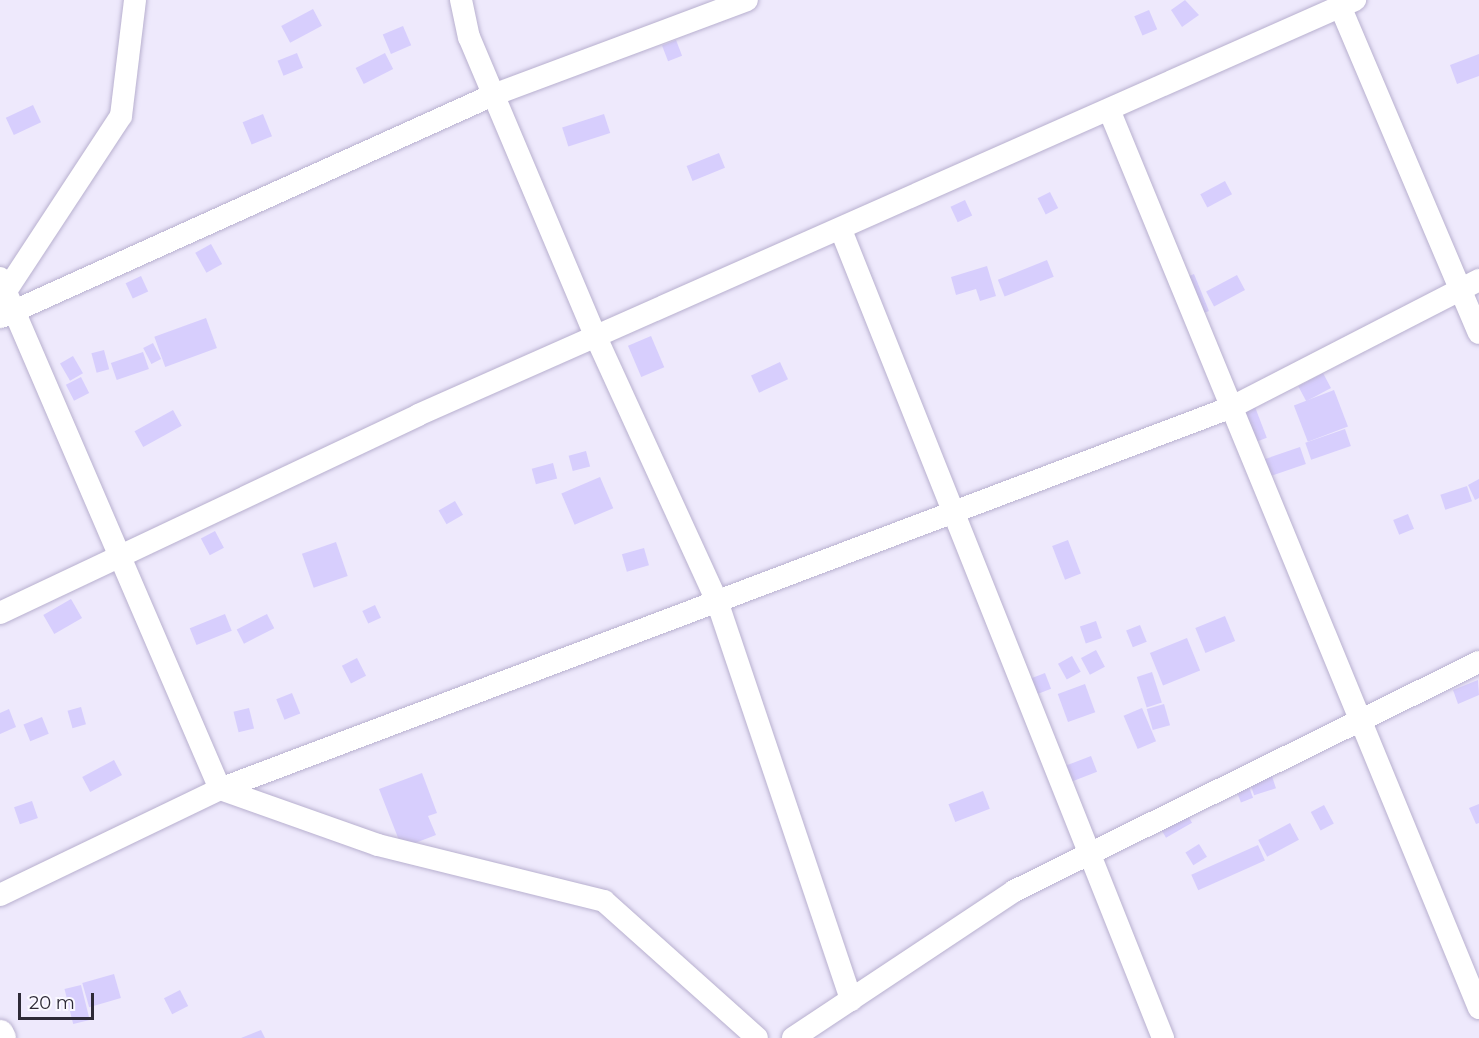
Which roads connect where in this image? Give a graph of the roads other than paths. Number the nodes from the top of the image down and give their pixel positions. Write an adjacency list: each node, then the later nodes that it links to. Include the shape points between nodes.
1 (135, 0): 9 (street, via 121,116)
2 (461, 0): 5 (street, via 469,37)
3 (747, 0): 5 (street)
4 (1347, 3): 6 (street); 8 (street)
5 (494, 96): 9 (street); 11 (street)
6 (1110, 112): 7 (street); 12 (street)
7 (841, 230): 11 (street); 13 (street)
8 (1470, 284): 10 (street); 12 (street)
9 (5, 299): 14 (street)
10 (1479, 333)
11 (596, 337): 14 (street); 15 (street)
12 (1232, 407): 13 (street); 18 (street)
13 (952, 513): 15 (street); 20 (street)
14 (119, 557): 16 (street); 19 (street)
15 (717, 602): 19 (street); 22 (street)
16 (0, 613)
17 (1479, 662): 18 (street)
18 (1361, 721): 20 (street); 23 (street)
19 (220, 789): 21 (street); 24 (street, via 378,845 604,901)
20 (1086, 856): 22 (street, via 1014,891); 26 (street)
21 (0, 895)
22 (851, 1000): 25 (street)
23 (1479, 1008)
24 (757, 1038)
25 (793, 1038)
26 (1163, 1038)

